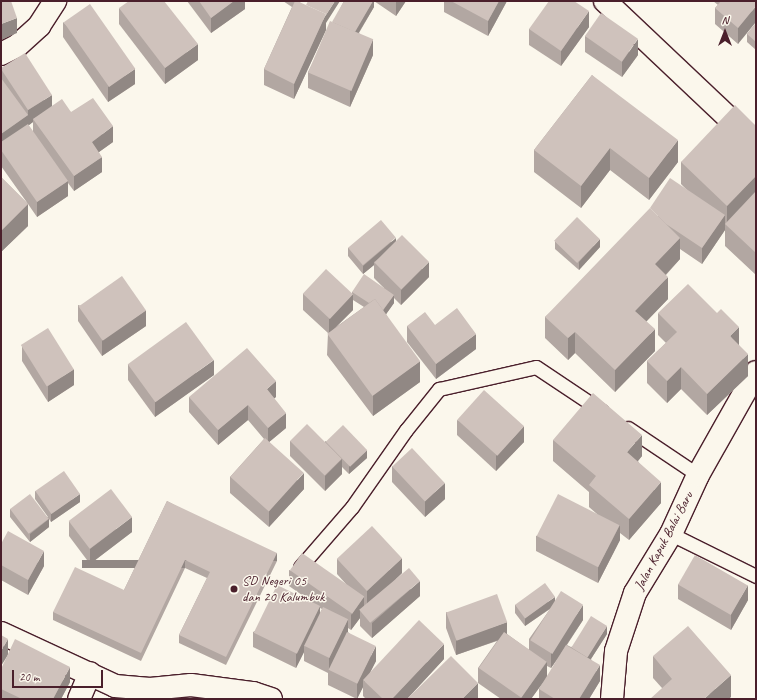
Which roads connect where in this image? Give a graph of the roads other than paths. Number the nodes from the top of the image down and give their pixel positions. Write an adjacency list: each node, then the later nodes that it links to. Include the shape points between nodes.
1 (56, 1): 3 (street, via 39,26 18,46)
2 (605, 1): 4 (street)
3 (1, 54)
4 (756, 144)
5 (756, 372): 6 (street, Jalan Kapuk Balai Baru)
6 (698, 476): 7 (street, Jalan Kapuk Balai Baru); 8 (lane, via 536,367 469,382 439,389 406,430 352,507)
7 (671, 534): 9 (lane); 14 (street, Jalan Kapuk Balai Baru, via 635,593 616,651)
8 (300, 567)
9 (756, 576)
10 (1, 633): 11 (street)
11 (90, 672): 12 (street); 13 (street, via 115,686 150,689 192,685 253,693)
12 (79, 699)
13 (271, 699)
14 (612, 699)

